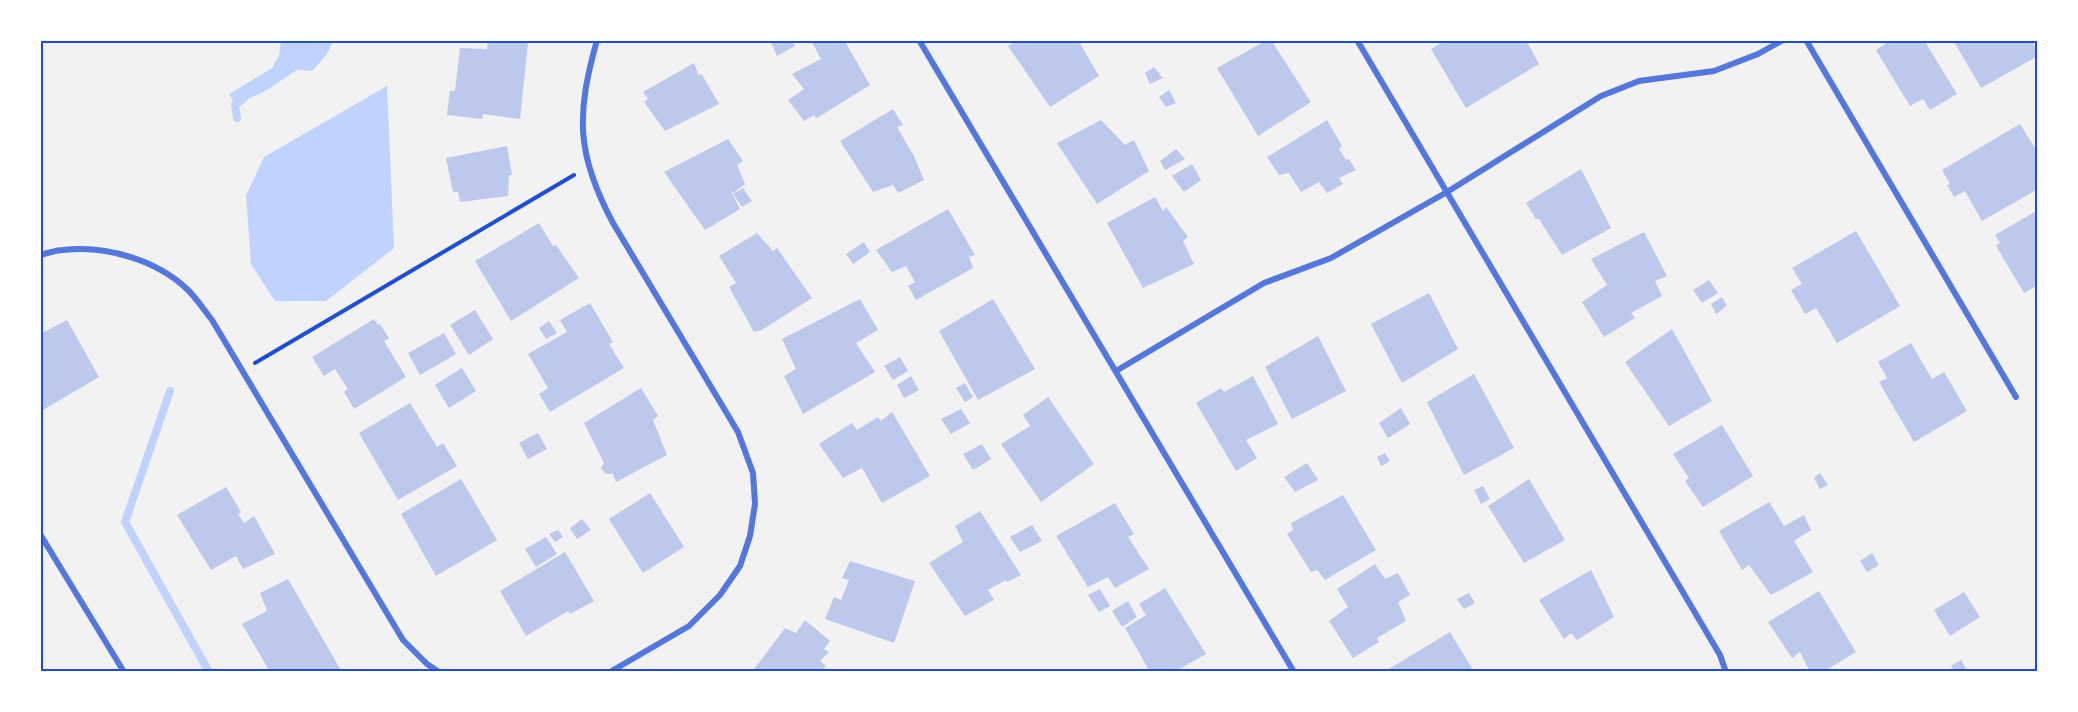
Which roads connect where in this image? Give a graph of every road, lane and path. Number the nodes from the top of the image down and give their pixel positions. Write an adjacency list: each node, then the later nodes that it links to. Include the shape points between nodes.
1 (597, 40): 6 (street, via 584,95 581,132)
2 (919, 40): 10 (street)
3 (1357, 40): 7 (street)
4 (1783, 40): 7 (street, via 1714,71 1659,77 1601,96)
5 (1806, 40): 11 (street)
6 (588, 166): 9 (path); 15 (street, via 613,223 738,432 753,473 755,504 740,566 720,595 689,626)
7 (1447, 192): 10 (street, via 1330,258 1264,283); 17 (street, via 1720,655)
8 (40, 255): 9 (street, via 89,250 128,256 160,269 189,291 212,320)
9 (242, 371): 14 (street, via 403,639)
10 (1116, 371): 16 (street)
11 (2016, 397)
12 (40, 534): 13 (street)
13 (124, 672)
14 (439, 672)
15 (610, 672)
16 (1294, 672)
17 (1726, 672)

